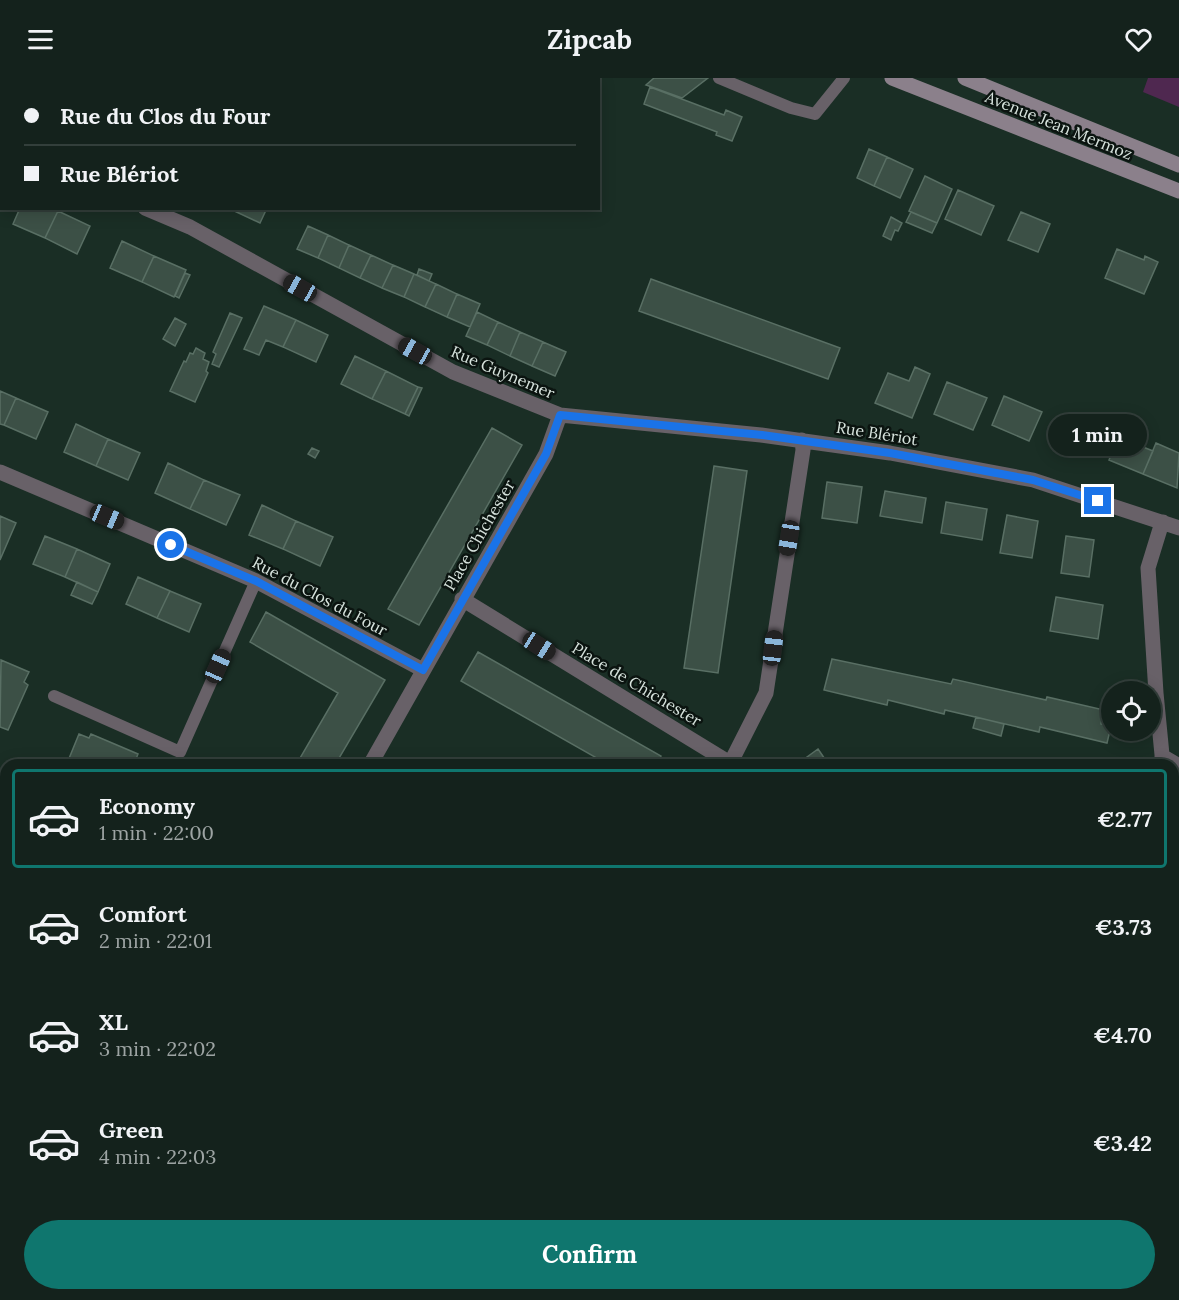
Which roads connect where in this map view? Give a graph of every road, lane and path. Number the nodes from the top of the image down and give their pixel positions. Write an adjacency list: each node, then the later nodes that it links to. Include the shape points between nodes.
1 (718, 78): 2 (lane, via 814,114)
2 (844, 78)
3 (892, 78): 6 (main road, Avenue Jean Mermoz)
4 (965, 78): 5 (main road, Avenue Jean Mermoz)
5 (1179, 165)
6 (1179, 191)
7 (150, 210): 8 (street, Rue Guynemer, via 190,227 453,372)
8 (560, 415): 9 (street, Rue Blériot); 14 (street, Place Chichester, via 546,454)
9 (802, 440): 11 (street, Rue Blériot, via 1033,480); 19 (street, via 766,693)
10 (0, 472): 13 (street, Rue du Clos du Four)
11 (1163, 522): 12 (street, Rue Blériot); 20 (street, via 1148,568)
12 (1179, 528)
13 (256, 581): 15 (street, Rue du Clos du Four); 16 (lane, via 180,752)
14 (462, 599): 15 (street, Place Chichester); 18 (street, Place de Chichester)
15 (423, 670): 17 (street, Place Chichester)
16 (54, 696)
17 (373, 759)
18 (724, 759)
19 (734, 759)
20 (1163, 759)

